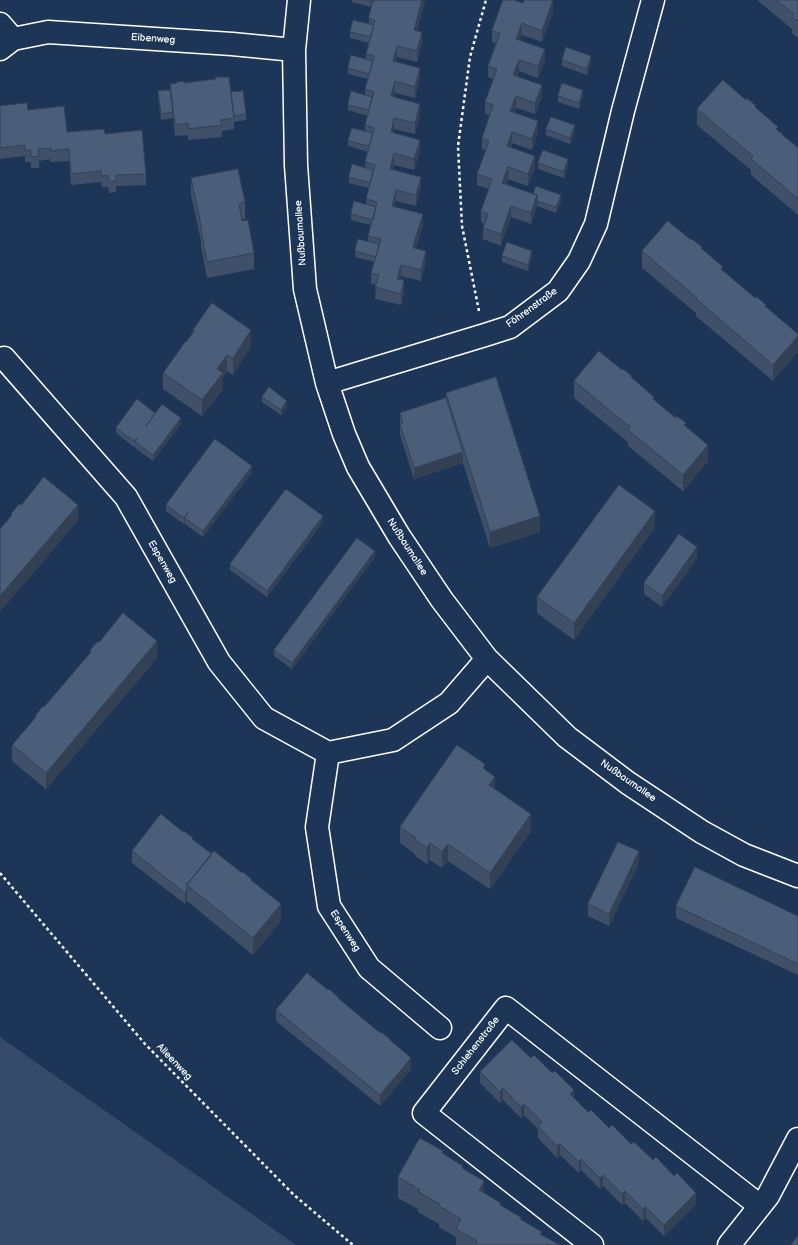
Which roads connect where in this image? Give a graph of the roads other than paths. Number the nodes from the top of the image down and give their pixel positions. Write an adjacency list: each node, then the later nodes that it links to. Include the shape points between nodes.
1 (300, 0): 4 (street, Nußbaumallee)
2 (653, 0): 6 (street, Föhrenstraße, via 596,224 580,261 558,292 510,327)
3 (4, 37): 4 (street, Eibenweg, via 48,32)
4 (294, 50): 6 (street, Nußbaumallee, via 296,165 305,289)
5 (4, 358): 8 (street, Espenweg, via 126,497 219,662 264,718)
6 (328, 383): 7 (street, Nußbaumallee, via 344,434 358,467 399,536 442,600)
7 (487, 659): 8 (street, via 449,702 393,740); 9 (street, Nußbaumallee, via 567,737 628,783 702,832 744,855)
8 (328, 753): 10 (street, Espenweg, via 317,827 329,906 369,968)
9 (798, 876)
10 (440, 1028)
11 (798, 1139): 12 (street, via 768,1196)
12 (760, 1206): 13 (street, Schlehenstraße, via 506,1008 424,1113); 14 (street)
13 (592, 1245)
14 (729, 1245)

